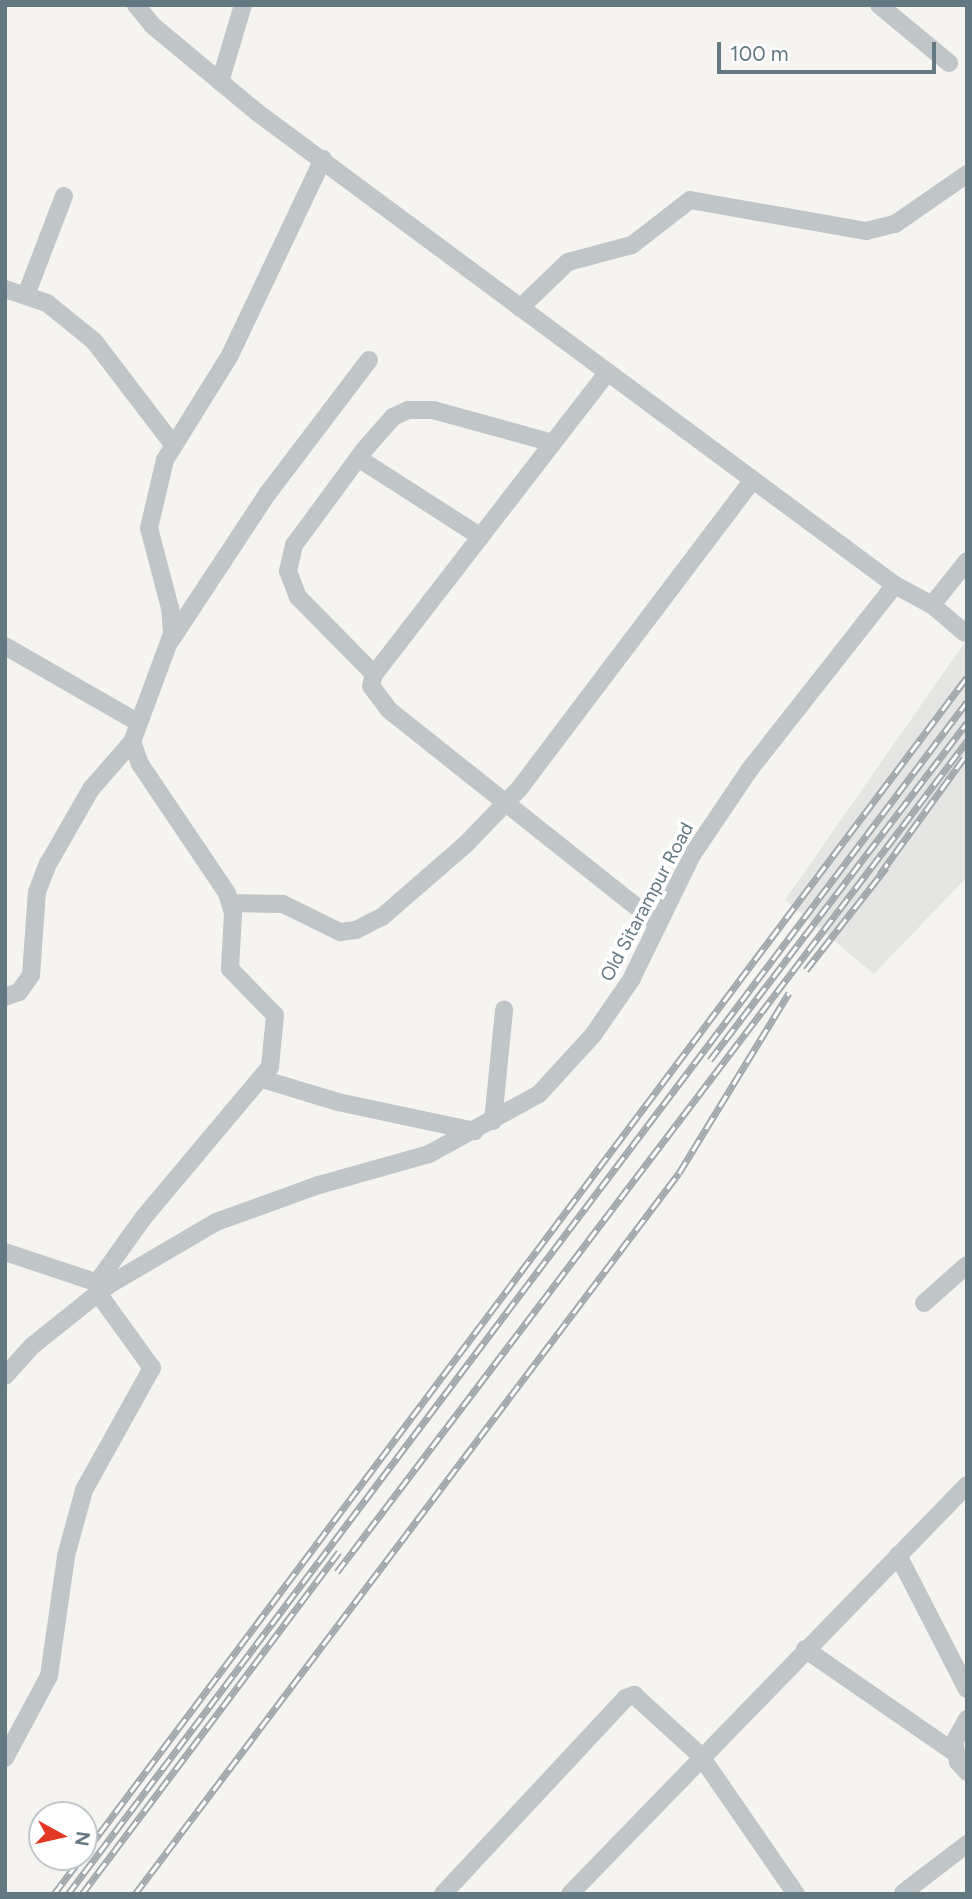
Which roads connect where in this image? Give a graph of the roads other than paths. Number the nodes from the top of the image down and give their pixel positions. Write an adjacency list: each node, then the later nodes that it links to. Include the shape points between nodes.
1 (136, 5): 5 (street, via 152,25)
2 (243, 5): 5 (street)
3 (879, 5): 4 (street)
4 (949, 64)
5 (220, 82): 6 (street)
6 (323, 159): 11 (street); 14 (street, via 230,355)
7 (967, 174): 11 (street, via 895,224 866,231 691,200 632,245 568,262)
8 (64, 196): 10 (street)
9 (5, 289): 10 (street)
10 (26, 295): 14 (street, via 62,312 94,341)
11 (520, 308): 13 (street)
12 (369, 360): 23 (street, via 268,493)
13 (607, 373): 15 (street); 17 (street)
14 (172, 443): 23 (street, via 153,496 149,528 170,608)
15 (553, 443): 16 (street, via 433,410 408,410 393,417); 18 (street)
16 (358, 458): 18 (street); 25 (street, via 294,545 288,570 298,597)
17 (752, 481): 20 (street); 28 (street)
18 (481, 537): 25 (street)
19 (967, 561): 21 (street)
20 (895, 585): 21 (street); 30 (street, Old Sitarampur Road, via 750,769 692,855)
21 (933, 605): 22 (street)
22 (965, 633)
23 (171, 640): 26 (street)
24 (5, 646): 26 (street)
25 (373, 674): 28 (street, via 375,696)
26 (137, 722): 27 (street)
27 (132, 743): 29 (street, via 140,764 200,846); 31 (street, via 91,789 54,852 37,892 31,975 19,992)
28 (504, 805): 29 (street, via 382,917 356,930 340,932 283,904); 30 (street)
29 (231, 903): 33 (street, via 230,969 275,1015 270,1067)
30 (658, 924): 34 (street, Old Sitarampur Road, via 631,980 593,1035 539,1094)
31 (5, 997)
32 (504, 1010): 34 (street)
33 (262, 1079): 35 (street, via 338,1102); 38 (street, via 152,1207)
34 (493, 1121): 35 (street, Old Sitarampur Road)
35 (475, 1131): 38 (street, Old Sitarampur Road, via 429,1154 319,1185 216,1222)
36 (5, 1252): 38 (street)
37 (967, 1265): 39 (street)
38 (100, 1288): 40 (street, Old Sitarampur Road, via 32,1346); 48 (street, via 152,1368 84,1490 66,1556 49,1676)
39 (924, 1303)
40 (5, 1376)
41 (967, 1485): 42 (street)
42 (898, 1555): 43 (street); 44 (street)
43 (805, 1649): 46 (street); 47 (street)
44 (967, 1689)
45 (967, 1719): 46 (street, via 954,1742)
46 (955, 1753): 49 (street)
47 (700, 1755): 52 (street, via 641,1697 626,1698); 53 (street); 54 (street)
48 (5, 1758)
49 (967, 1772)
50 (967, 1844): 51 (street)
51 (903, 1892)
52 (443, 1894)
53 (570, 1894)
54 (796, 1894)

